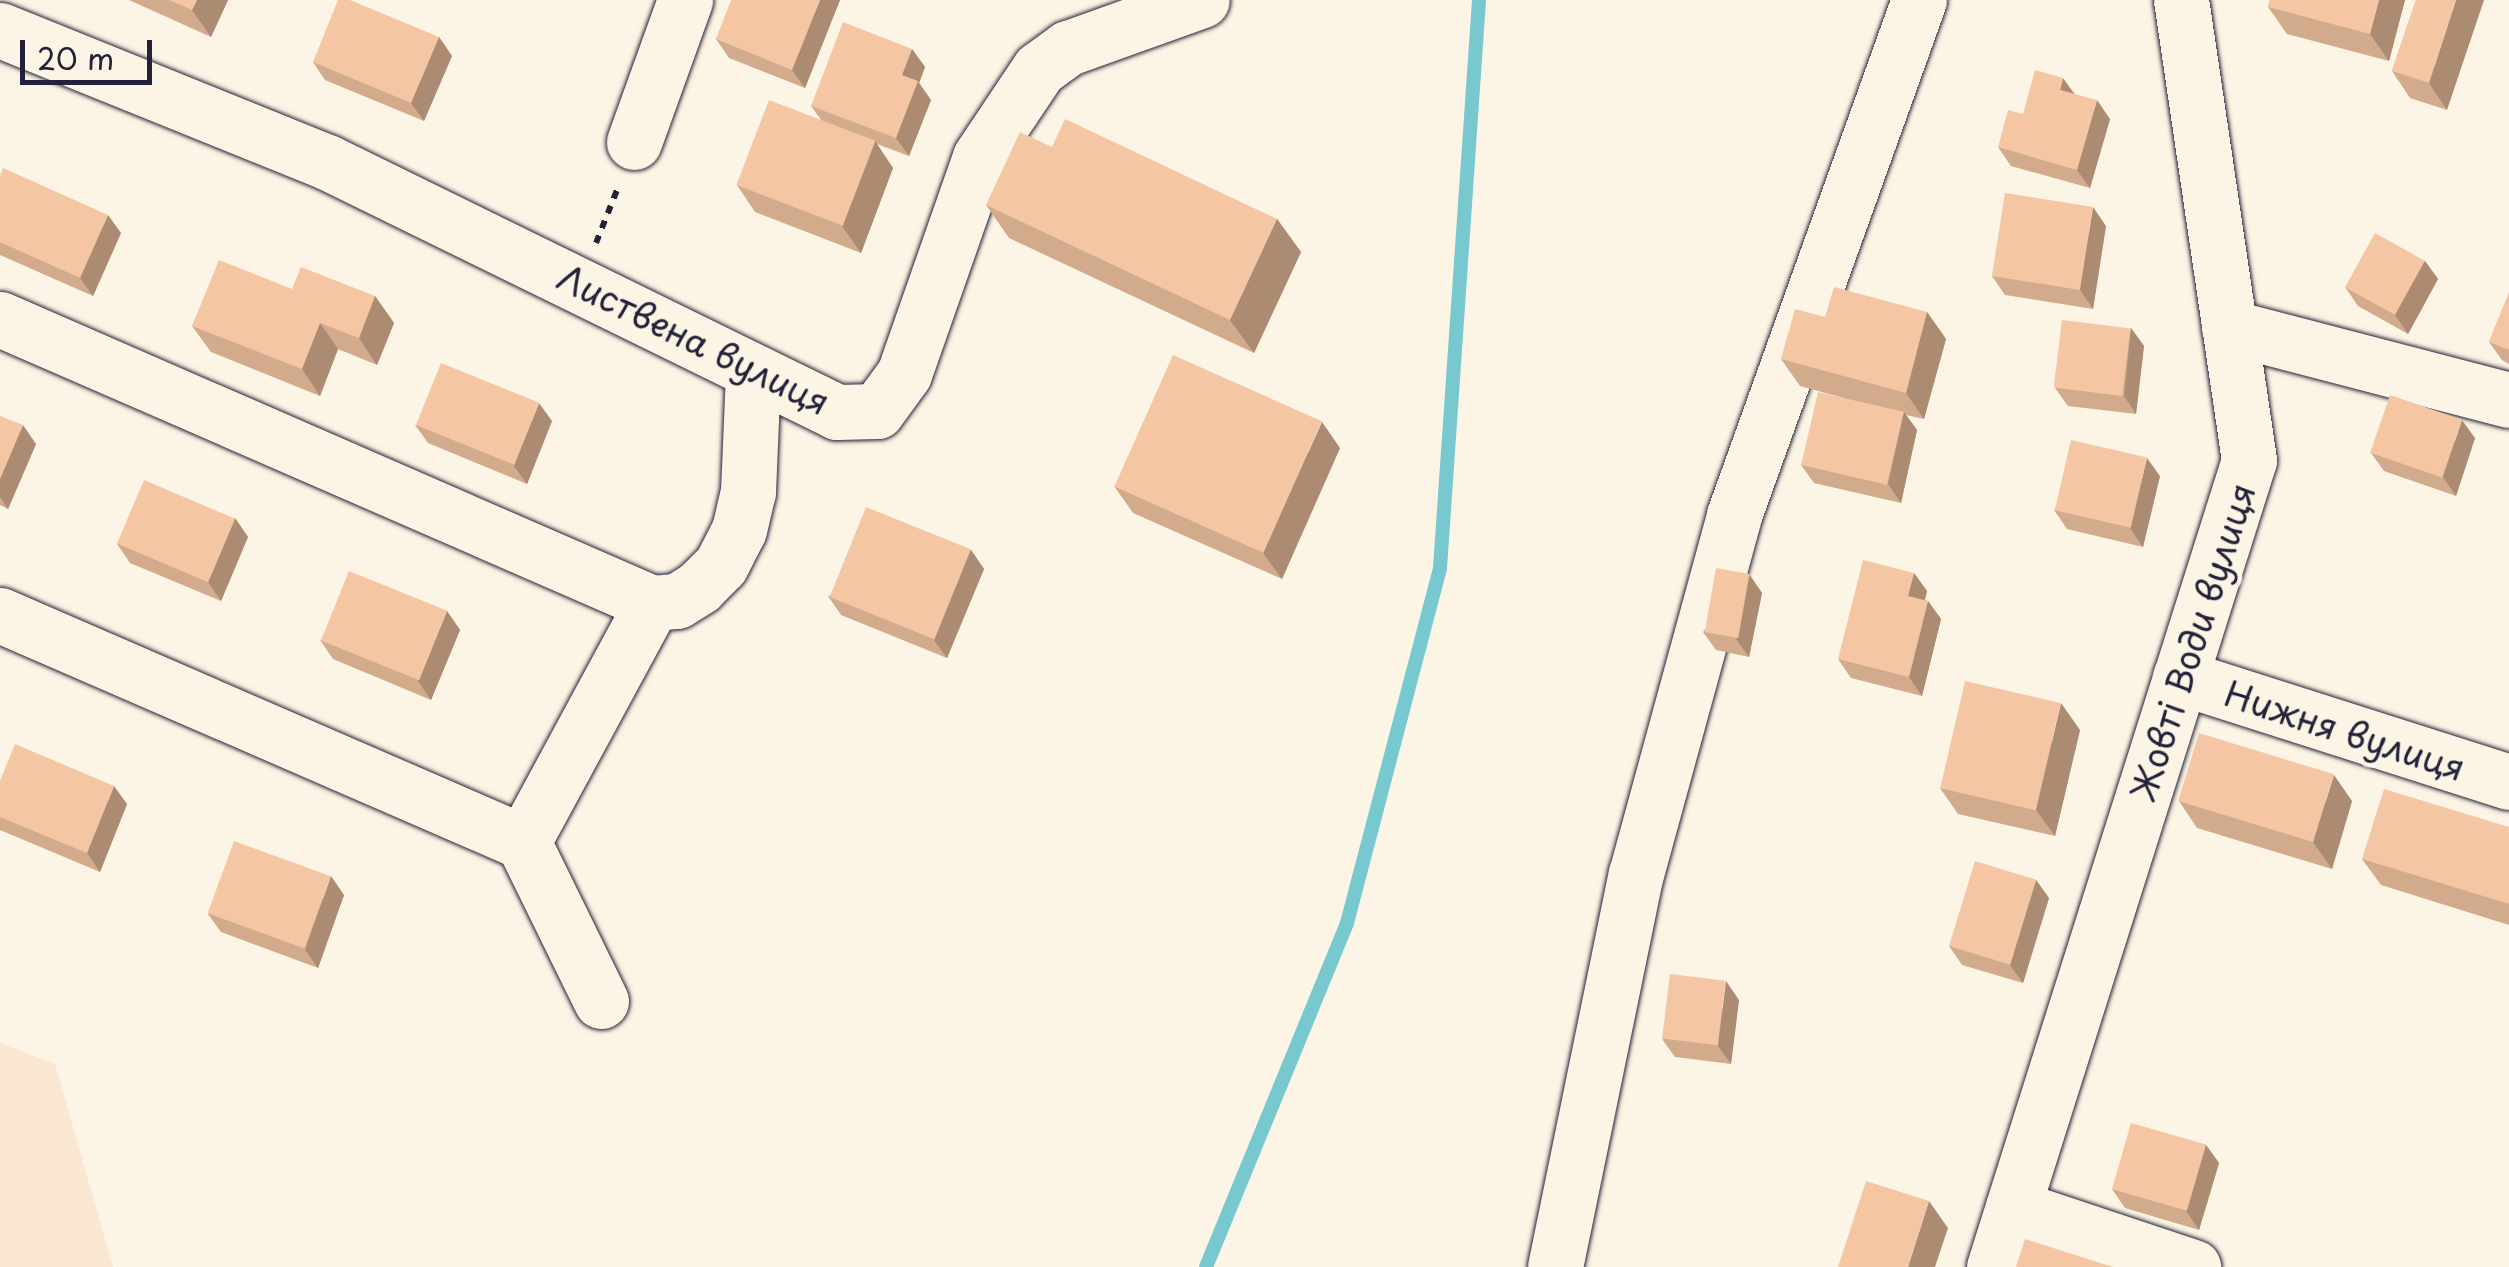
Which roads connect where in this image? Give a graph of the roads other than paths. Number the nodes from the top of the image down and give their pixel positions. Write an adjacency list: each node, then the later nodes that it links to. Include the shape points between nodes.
1 (686, 0): 6 (street)
2 (1202, 0): 9 (street, Листвена вулиця, via 1068,48 1038,70 980,156 904,374 876,411 836,412)
3 (1919, 0): 18 (street, via 1734,515 1636,874)
4 (2181, 0): 8 (street, Жовті Води вулиця)
5 (0, 30): 9 (street, Листвена вулиця, via 327,162)
6 (634, 142)
7 (0, 319): 11 (street)
8 (2229, 326): 10 (street); 13 (street, Жовті Води вулиця, via 2249,460)
9 (753, 373): 11 (street, via 748,492 739,530 721,565 698,588 678,601)
10 (2509, 400)
11 (652, 603): 15 (street)
12 (0, 615): 15 (street)
13 (2180, 676): 14 (street, Нижня вулиця); 17 (street, Жовті Води вулиця)
14 (2509, 782)
15 (524, 842): 16 (street)
16 (601, 1001)
17 (2013, 1207): 19 (street, Жовті Води вулиця); 20 (street)
18 (1555, 1267)
19 (1994, 1267)
20 (2194, 1267)

